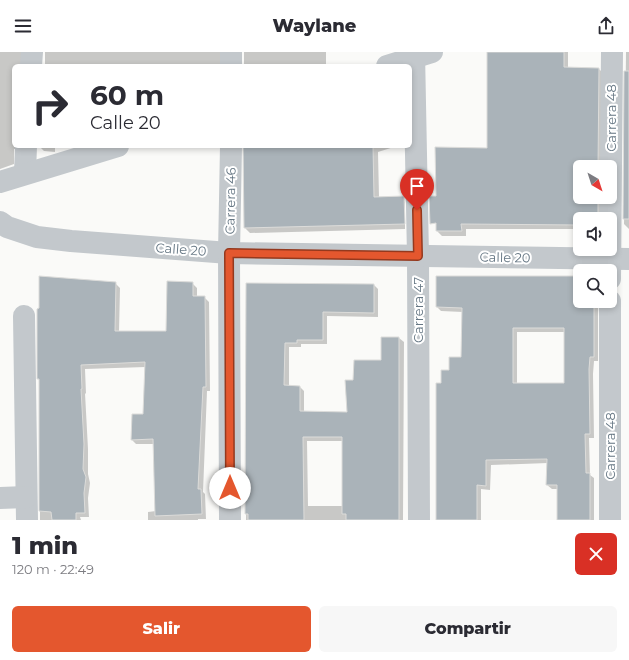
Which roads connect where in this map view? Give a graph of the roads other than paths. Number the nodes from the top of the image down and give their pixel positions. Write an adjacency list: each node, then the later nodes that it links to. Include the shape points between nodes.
1 (32, 52): 5 (street)
2 (231, 52): 6 (street)
3 (612, 52): 17 (street, Carrera 48)
4 (420, 54): 7 (street); 15 (street, Carrera 47)
5 (31, 64)
6 (231, 64)
7 (392, 64)
8 (26, 148): 11 (street)
9 (111, 148): 11 (street)
10 (230, 148): 14 (street, Carrera 46)
11 (24, 173): 12 (street)
12 (0, 182)
13 (0, 222): 14 (street, Calle 20, via 36,237)
14 (229, 253): 15 (street, Calle 20); 23 (street, Carrera 46)
15 (418, 256): 16 (street, Calle 20); 24 (street, Carrera 47)
16 (576, 264)
17 (616, 264)
18 (610, 308): 25 (street, Carrera 48)
19 (24, 316): 20 (street)
20 (26, 497): 21 (street); 22 (street)
21 (0, 498)
22 (27, 520)
23 (230, 520)
24 (419, 520)
25 (610, 520)

